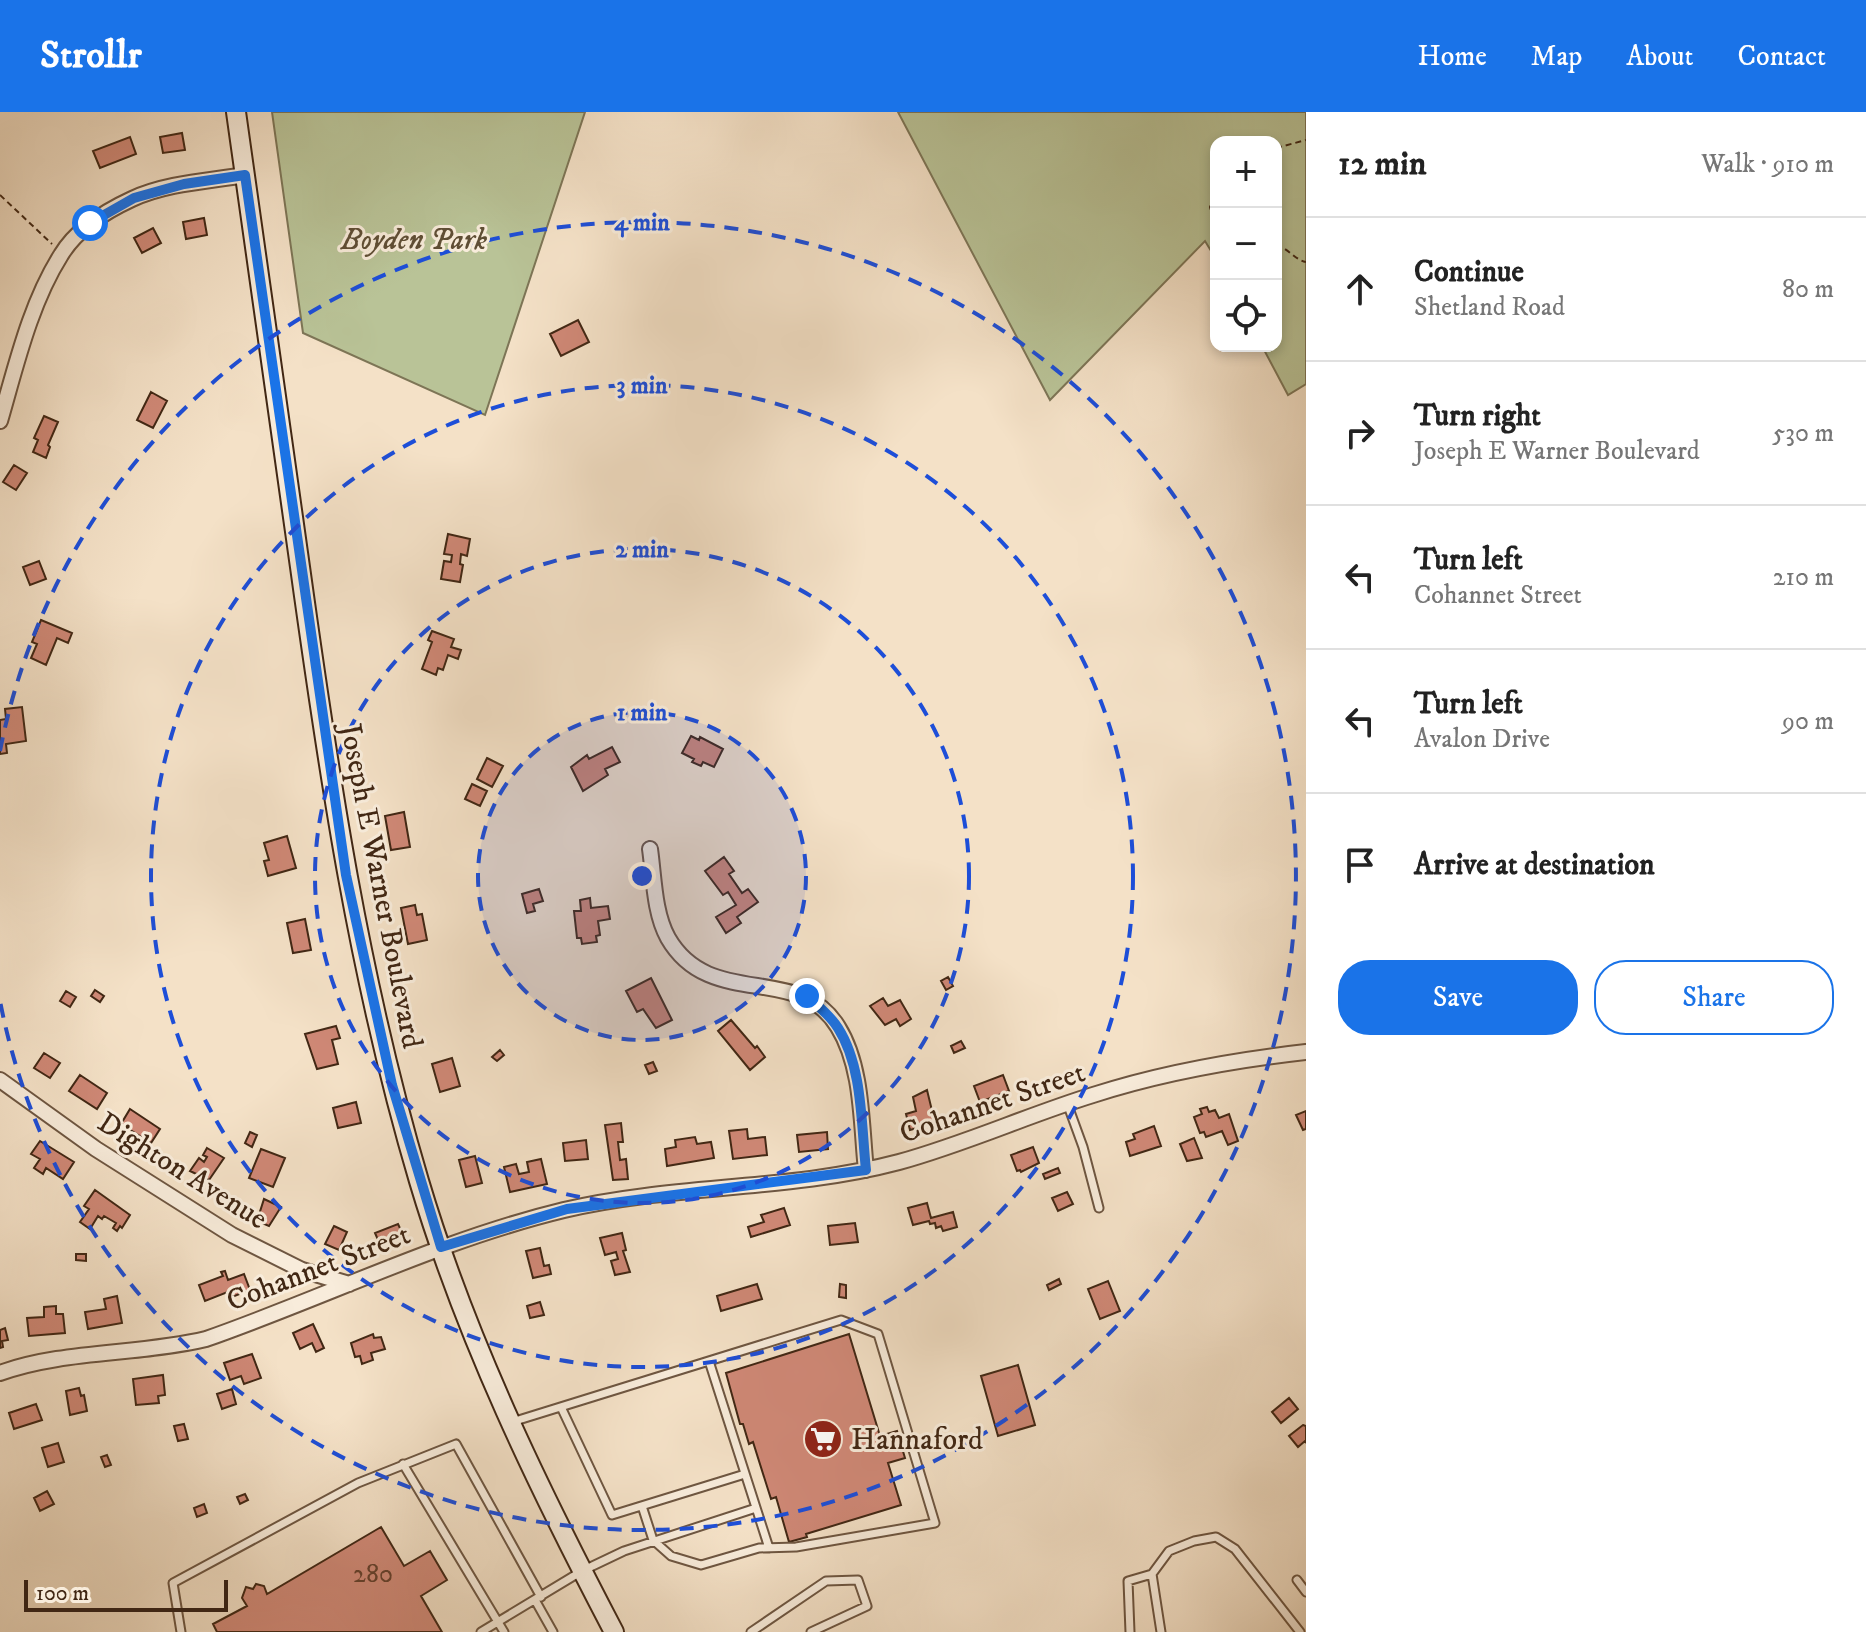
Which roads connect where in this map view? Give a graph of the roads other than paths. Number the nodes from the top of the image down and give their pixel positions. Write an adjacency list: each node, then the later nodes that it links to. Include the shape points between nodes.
1 (236, 112): 2 (main road, Joseph E Warner Boulevard)
2 (245, 175): 3 (street, via 134,198 90,223 62,253 41,294); 10 (main road, Joseph E Warner Boulevard, via 346,875 392,1085)
3 (0, 421)
4 (650, 849): 8 (street, via 660,918 682,958 703,974 732,983 807,996 838,1026 855,1081)
5 (1306, 1052): 7 (street, Cohannet Street, via 1176,1073)
6 (0, 1080): 11 (street, Dighton Avenue, via 96,1149 232,1235 302,1270)
7 (1067, 1103): 8 (street, Cohannet Street); 9 (lane)
8 (866, 1170): 10 (street, Cohannet Street, via 567,1209)
9 (1099, 1208)
10 (441, 1247): 11 (street, Cohannet Street); 15 (main road, Joseph E Warner Boulevard)
11 (349, 1284): 13 (street, Cohannet Street, via 206,1339)
12 (709, 1361): 14 (lane); 17 (lane); 21 (lane, via 841,1320 878,1334 935,1523)
13 (0, 1373)
14 (561, 1407): 15 (lane); 18 (lane, via 612,1515)
15 (510, 1423): 22 (main road, Joseph E Warner Boulevard)
16 (403, 1464): 26 (lane, via 456,1444); 27 (lane); 28 (lane, via 173,1583)
17 (745, 1474): 18 (lane); 19 (lane)
18 (642, 1506): 20 (lane)
19 (756, 1508): 20 (lane); 21 (lane)
20 (653, 1540): 21 (lane, via 671,1556 701,1565); 22 (lane)
21 (769, 1548)
22 (582, 1571): 26 (lane); 32 (main road, Joseph E Warner Boulevard)
23 (1152, 1574): 35 (lane, via 1128,1581); 36 (lane); 37 (lane, via 1169,1551 1216,1537 1235,1549)
24 (1297, 1580): 25 (lane)
25 (1306, 1592)
26 (538, 1599): 27 (lane); 31 (lane)
27 (498, 1622): 29 (lane); 30 (lane)
28 (181, 1632)
29 (481, 1632)
30 (504, 1632)
31 (553, 1632)
32 (614, 1632)
33 (751, 1632): 34 (lane, via 826,1581 858,1580 867,1606)
34 (811, 1632)
35 (1130, 1632)
36 (1161, 1632)
37 (1300, 1632)

